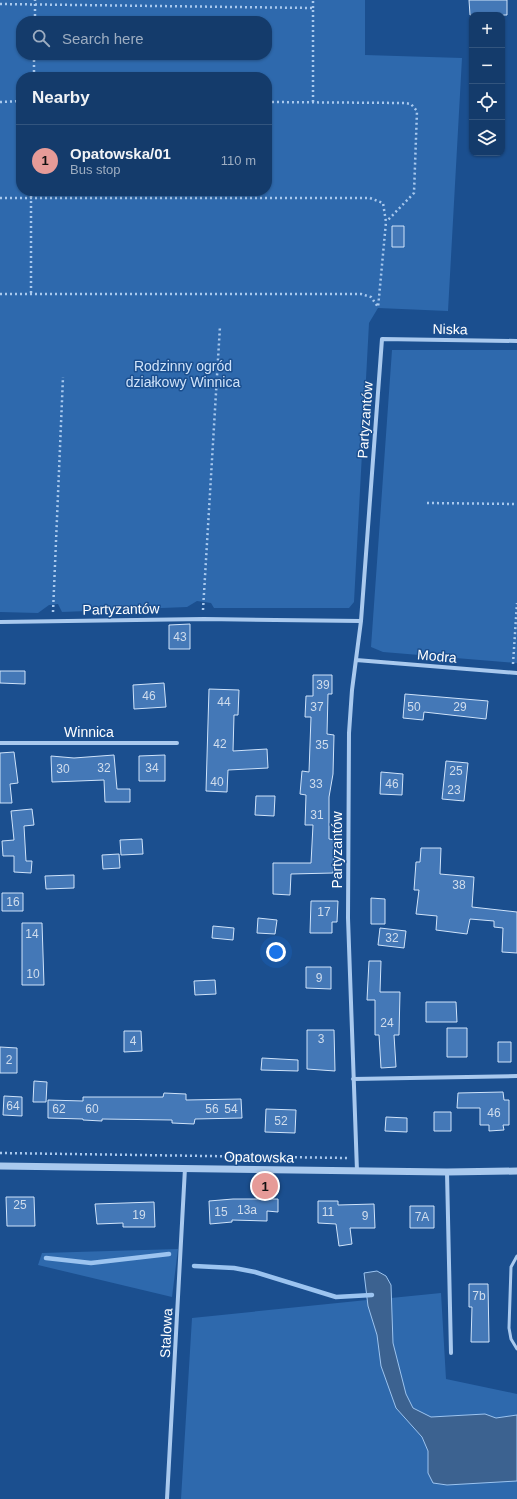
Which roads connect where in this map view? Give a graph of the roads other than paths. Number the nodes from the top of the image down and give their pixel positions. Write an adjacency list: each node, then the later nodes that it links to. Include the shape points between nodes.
1 (382, 339): 2 (street, Niska); 3 (street, Partyzantów)
2 (517, 341)
3 (361, 621): 4 (street, Partyzantów, via 204,619); 5 (street, Partyzantów)
4 (0, 622)
5 (356, 660): 6 (street, Modra); 10 (street, Partyzantów, via 348,740 348,918)
6 (515, 673)
7 (0, 743): 8 (street, Winnica)
8 (177, 743)
9 (517, 1076): 10 (street)
10 (353, 1079): 13 (street, Partyzantów)
11 (0, 1166): 12 (street, Opatowska)
12 (185, 1168): 13 (street, Opatowska); 19 (street, Stalowa)
13 (357, 1171): 15 (street, Opatowska)
14 (517, 1171): 15 (street, Opatowska)
15 (447, 1172): 18 (street)
16 (517, 1256): 17 (lane, via 511,1267 509,1328)
17 (517, 1349)
18 (451, 1353)
19 (167, 1499)

